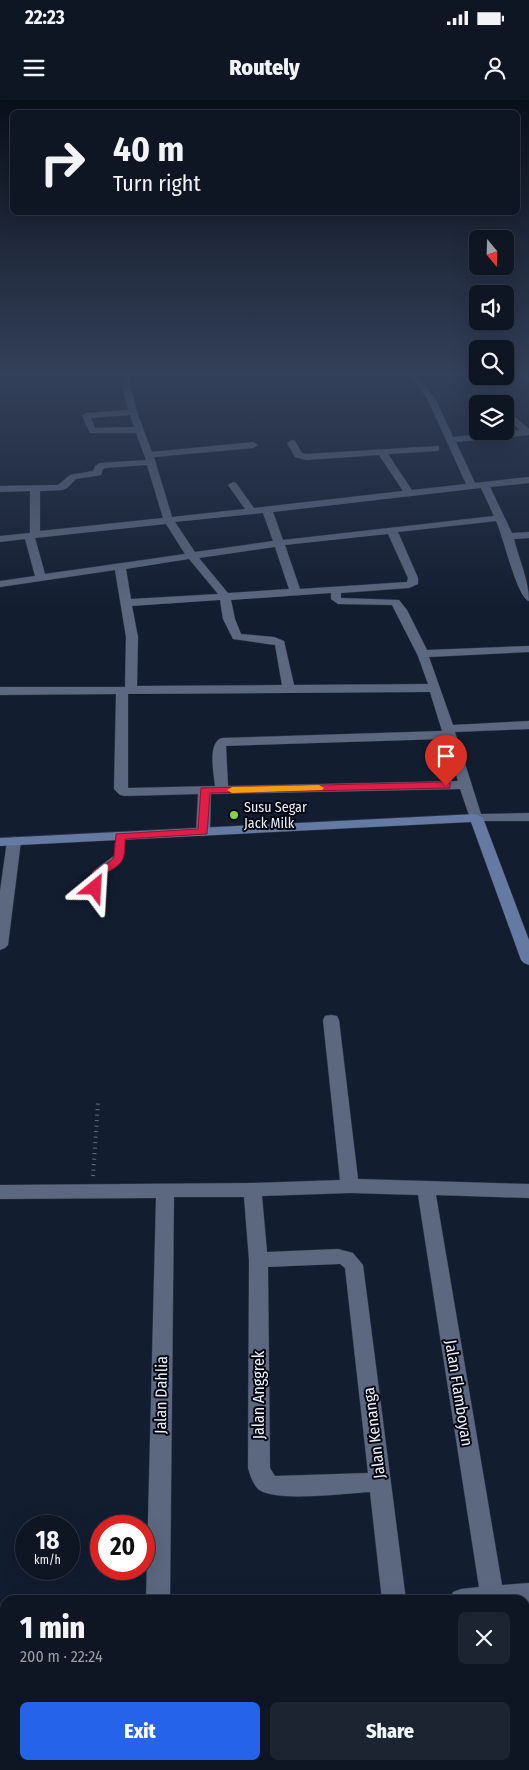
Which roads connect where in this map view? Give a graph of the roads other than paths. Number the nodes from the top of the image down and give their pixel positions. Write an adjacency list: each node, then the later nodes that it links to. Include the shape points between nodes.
1 (148, 454): 7 (street)
2 (187, 454): 7 (street)
3 (300, 454): 4 (street)
4 (343, 454)
5 (383, 454): 14 (street)
6 (456, 454): 11 (street)
7 (150, 459): 12 (street, via 103,465 98,468 98,474 73,477 62,487); 18 (street)
8 (529, 480): 9 (street)
9 (484, 484): 11 (street); 17 (street)
10 (233, 485): 16 (street)
11 (471, 485): 14 (street)
12 (35, 488): 13 (street); 20 (street)
13 (0, 489)
14 (409, 493): 15 (street)
15 (267, 509): 16 (street); 24 (street)
16 (251, 511): 18 (street)
17 (499, 518): 19 (street); 22 (street)
18 (168, 519): 20 (street); 25 (street)
19 (392, 530): 24 (street); 29 (street, via 414,582 395,587)
20 (32, 535): 23 (street); 27 (street)
21 (529, 535): 22 (street)
22 (508, 536): 31 (street, via 517,570)
23 (0, 539)
24 (279, 543): 25 (street); 30 (street)
25 (192, 556): 26 (street); 32 (street)
26 (120, 567): 27 (street); 33 (street)
27 (41, 578): 28 (street)
28 (0, 584)
29 (336, 589): 30 (street); 35 (street, via 336,600 344,602 395,602)
30 (295, 591): 32 (street)
31 (528, 592)
32 (224, 596): 33 (street); 37 (street, via 236,638 280,643)
33 (127, 603): 39 (street, via 132,637)
34 (529, 649): 35 (street)
35 (423, 655): 36 (street)
36 (435, 688): 37 (street); 41 (street)
37 (289, 689): 39 (street)
38 (0, 691): 39 (street)
39 (126, 691): 43 (street, via 121,790 128,793)
40 (529, 725): 41 (street)
41 (449, 732): 42 (street); 44 (street, via 222,742 219,746)
42 (466, 785): 44 (street); 46 (street)
43 (205, 790): 44 (street); 47 (street)
44 (222, 790)
45 (529, 817): 46 (street)
46 (476, 818): 47 (street); 52 (street)
47 (203, 832): 48 (street)
48 (120, 836): 49 (street); 50 (lane, via 119,858 97,873)
49 (7, 842): 51 (street)
50 (95, 888)
51 (0, 945)
52 (529, 960)
53 (331, 1020): 54 (street)
54 (350, 1186): 55 (street); 56 (street)
55 (426, 1188): 58 (street); 64 (street, Jalan Flamboyan)
56 (252, 1190): 57 (street); 60 (street, Jalan Anggrek)
57 (165, 1191): 59 (street); 62 (street, Jalan Dahlia)
58 (529, 1191)
59 (0, 1192)
60 (258, 1260): 61 (street, Jalan Kenanga, via 338,1256 354,1265); 61 (street, Jalan Anggrek, via 259,1468 262,1480 269,1486 280,1487)
61 (380, 1482): 63 (street, Jalan Kenanga)
62 (158, 1595)
63 (393, 1595)
64 (497, 1595)

